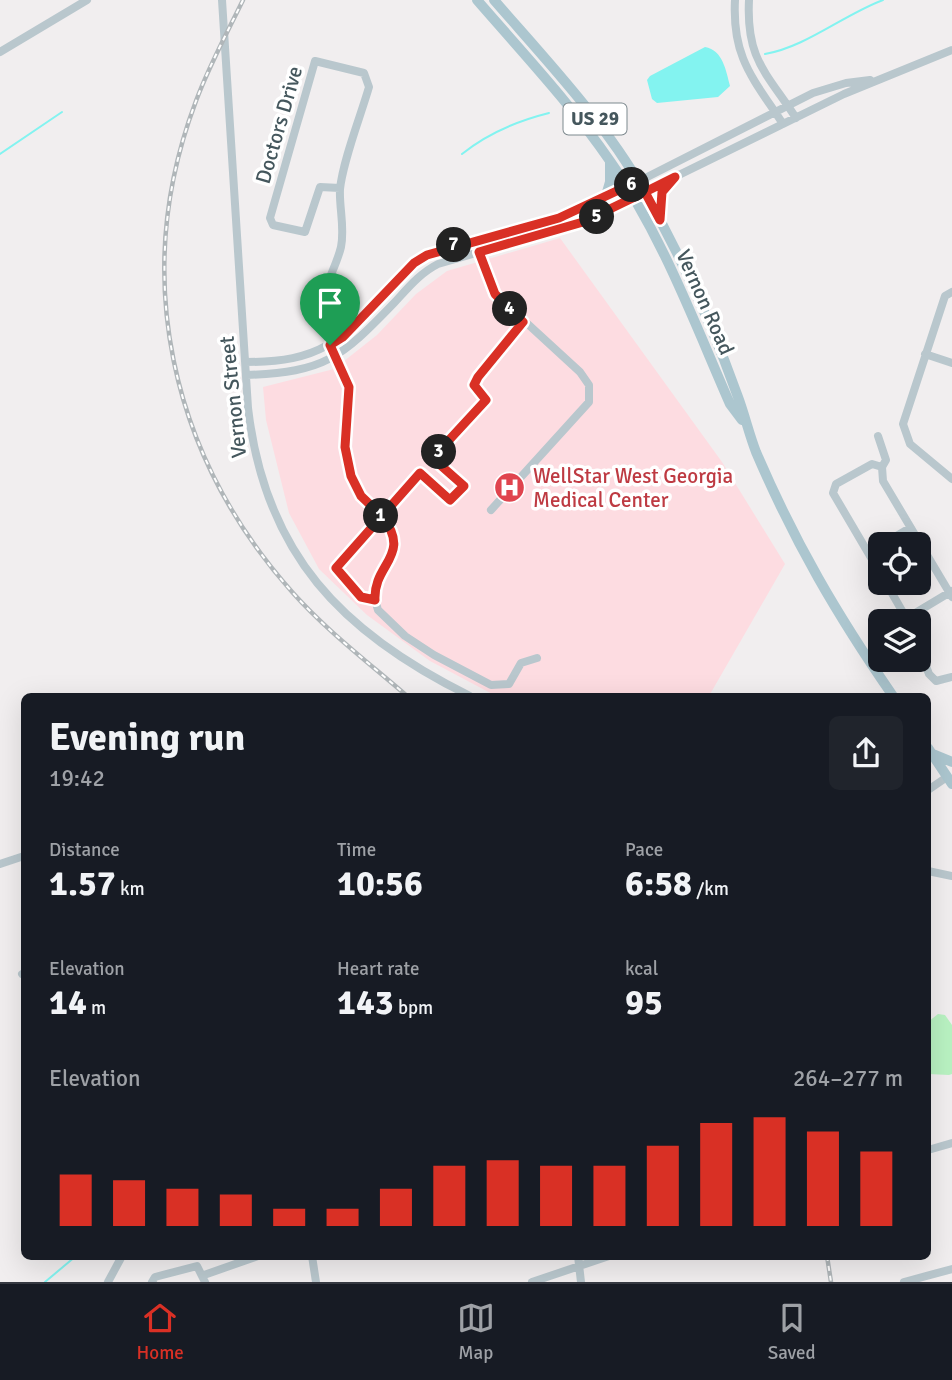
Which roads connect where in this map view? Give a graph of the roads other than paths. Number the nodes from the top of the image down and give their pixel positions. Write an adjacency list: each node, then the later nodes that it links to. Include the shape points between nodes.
1 (88, 0): 8 (street)
2 (222, 0): 30 (street, Vernon Street)
3 (477, 0): 14 (main road, Vernon Road / US 29)
4 (494, 0): 16 (main road, Vernon Road / US 29, via 589,111)
5 (735, 0): 11 (street, via 739,54)
6 (749, 0): 10 (street, via 752,48)
7 (952, 50): 9 (street)
8 (0, 52)
9 (881, 79): 10 (street, via 833,86); 12 (street)
10 (788, 105): 11 (street); 12 (street)
11 (775, 111): 13 (street); 16 (street)
12 (796, 118): 13 (street)
13 (783, 124): 15 (street)
14 (610, 161): 17 (main road, Vernon Road / US 29); 20 (main road)
15 (675, 177): 19 (street); 22 (main road, via 662,192)
16 (638, 181): 17 (street); 19 (main road, Vernon Road / US 29)
17 (627, 187): 20 (street); 21 (main road, Vernon Road / US 29)
18 (340, 188): 18 (street, Doctors Drive, via 320,187 305,232 273,225 270,218 315,61 364,73 369,87); 27 (street, Doctors Drive, via 342,238 322,306)
19 (645, 192): 21 (street); 22 (main road, Vernon Road / US 29)
20 (605, 199): 23 (street, via 552,220)
21 (633, 199): 24 (street, via 558,231); 33 (main road, Vernon Road / US 29, via 673,274 730,404)
22 (660, 220): 33 (main road, Vernon Road / US 29, via 730,377)
23 (476, 240): 24 (street); 27 (street, via 434,251 414,263 356,325)
24 (479, 252): 26 (street, via 495,294); 29 (street, via 426,271 360,339)
25 (952, 292): 28 (street, via 945,296)
26 (523, 322): 37 (street, via 587,379 589,402); 38 (street, via 474,385 486,400 438,452 438,463 464,486 450,500 420,473)
27 (330, 345): 29 (street, Doctors Drive); 30 (street, via 295,360)
28 (925, 354): 31 (street); 36 (street, via 904,413 904,434)
29 (336, 357): 32 (street, via 300,372); 38 (street, via 350,393 345,447 351,476 361,496)
30 (246, 362): 32 (street, Vernon Street)
31 (952, 363)
32 (247, 375): 48 (street, Vernon Street, via 261,480 277,521 302,562 333,602 370,637 414,668)
33 (743, 421): 49 (main road, Vernon Road / US 29, via 813,571)
34 (878, 436): 35 (street, via 886,460)
35 (882, 467): 39 (street, via 883,481); 41 (street, via 872,464 836,484 833,493)
36 (952, 479)
37 (491, 510)
38 (382, 516): 43 (street, via 393,533 394,548 376,585); 43 (street, via 336,568 361,597)
39 (910, 528): 40 (street); 42 (street)
40 (903, 532)
41 (868, 553)
42 (951, 593): 44 (street)
43 (375, 600): 45 (street, via 383,618 405,636 491,685 509,684 521,663)
44 (925, 609)
45 (537, 658)
46 (928, 672): 47 (street, via 936,681)
47 (952, 677)
48 (464, 693)
49 (890, 693)
50 (931, 752): 52 (main road)
51 (931, 754): 53 (main road)
52 (952, 762)
53 (949, 780): 54 (street)
54 (931, 789)
55 (21, 857): 56 (street)
56 (0, 864)
57 (931, 872): 58 (street)
58 (952, 876)
59 (952, 1143): 60 (street)
60 (931, 1149)
61 (120, 1260): 69 (street)
62 (231, 1260): 68 (street)
63 (313, 1260): 71 (street)
64 (579, 1260): 66 (street)
65 (597, 1260): 66 (street)
66 (580, 1266): 72 (street); 73 (street)
67 (952, 1269): 74 (street)
68 (205, 1279): 70 (street, via 197,1266 189,1266)
69 (108, 1282)
70 (152, 1282)
71 (316, 1282)
72 (531, 1282)
73 (581, 1282)
74 (904, 1282)

